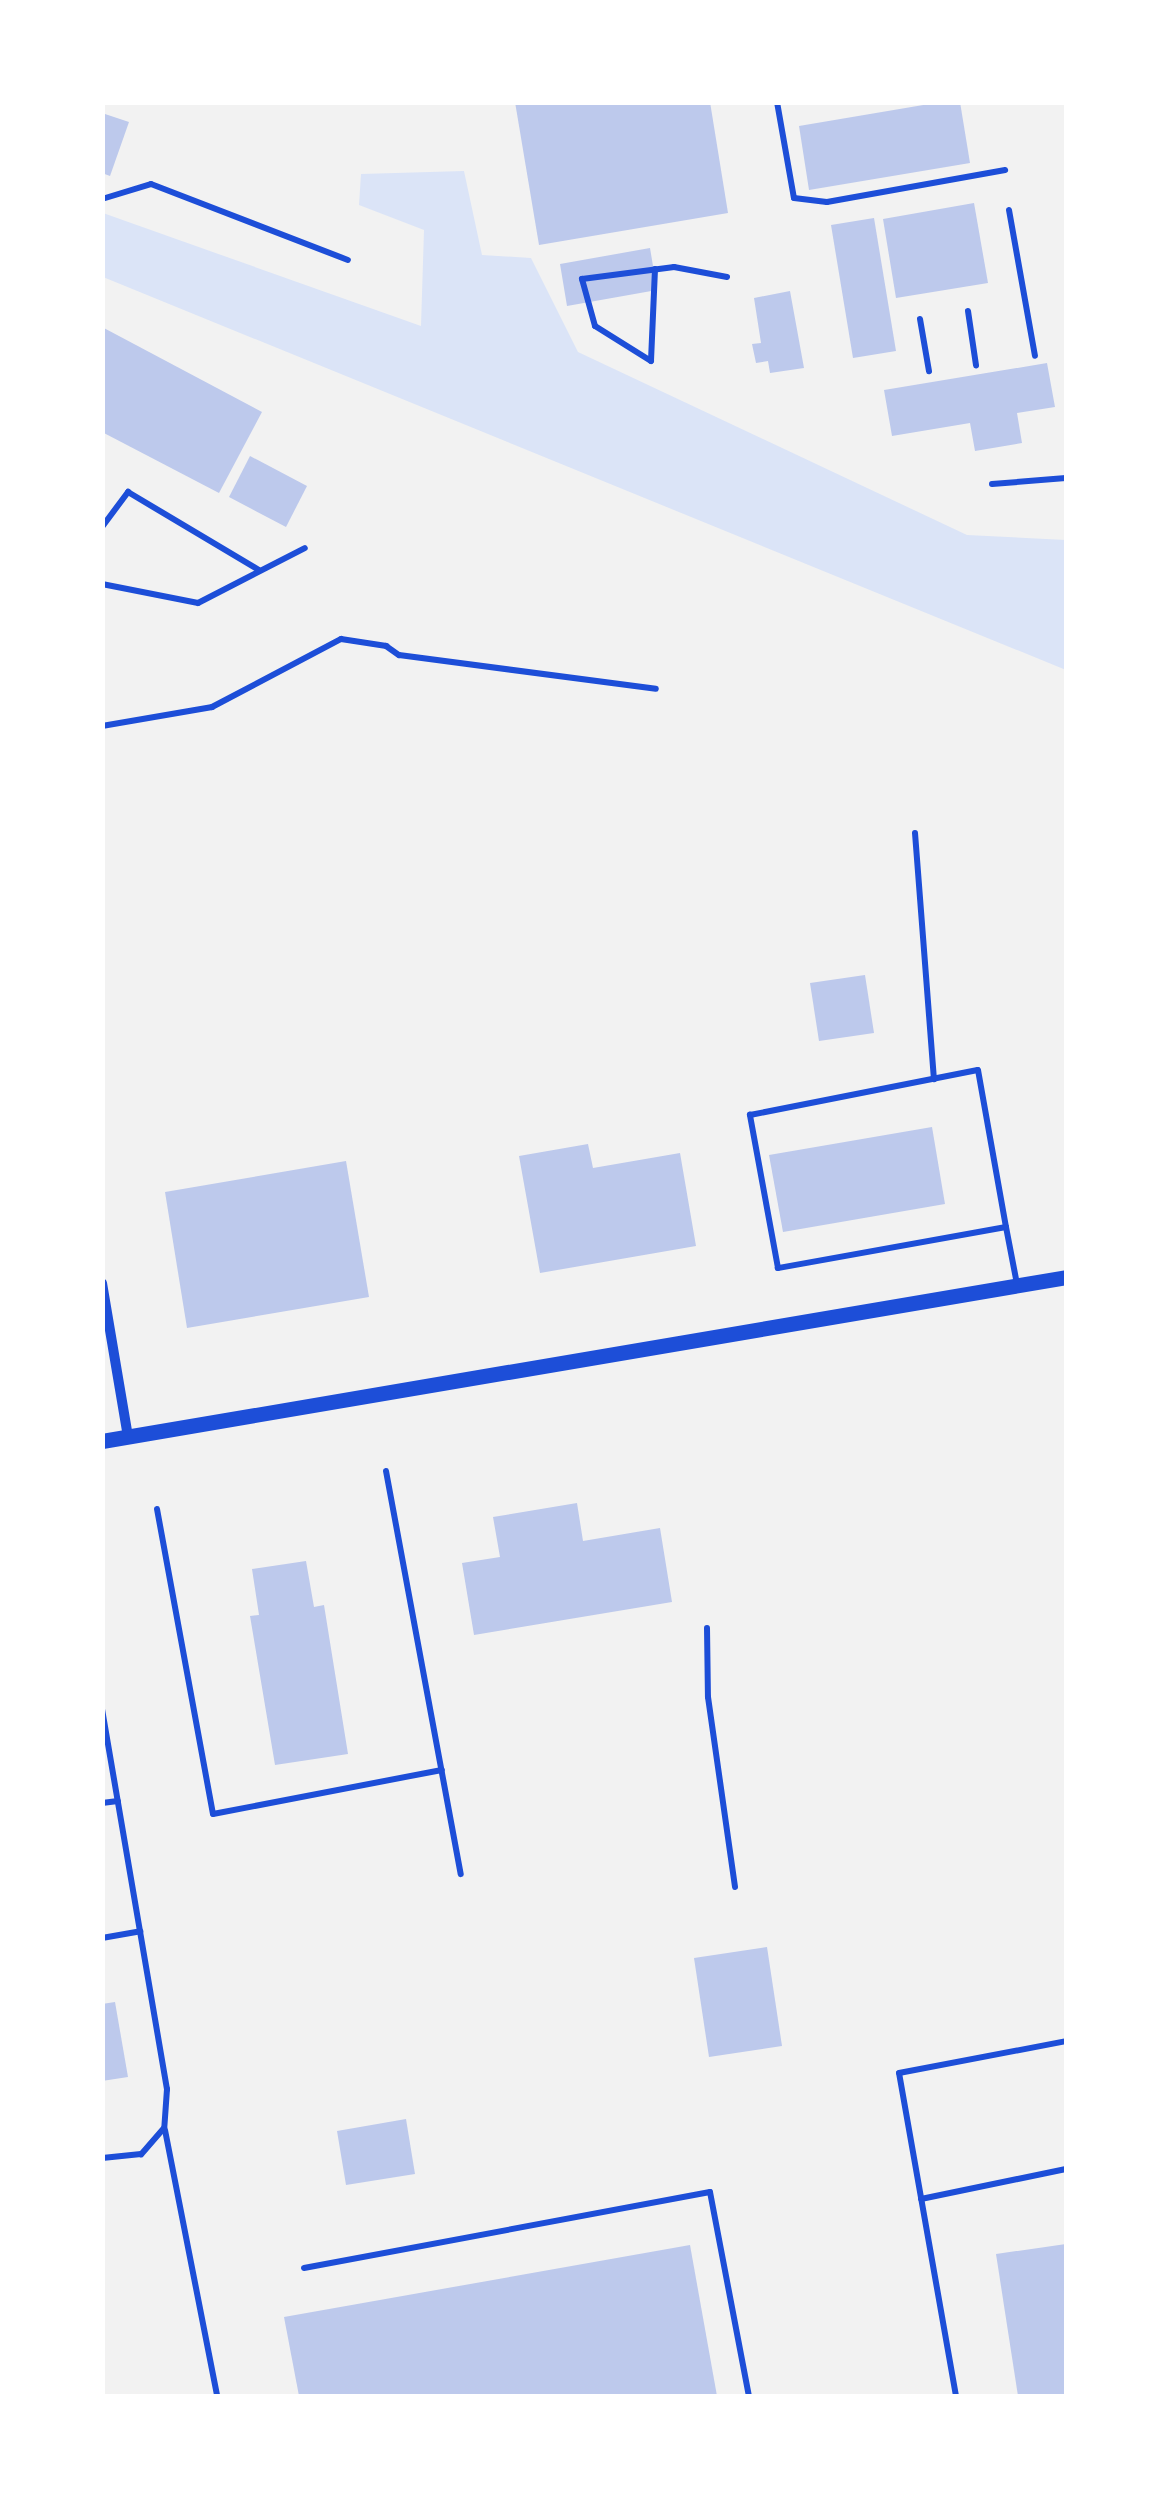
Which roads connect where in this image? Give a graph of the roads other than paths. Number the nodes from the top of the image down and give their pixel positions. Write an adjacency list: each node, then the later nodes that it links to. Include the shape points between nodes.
1 (777, 102): 2 (lane, via 794,198 827,202)
2 (1005, 170)
3 (105, 197): 5 (lane, via 151,184)
4 (1009, 210): 10 (lane)
5 (348, 260)
6 (654, 270): 6 (lane, via 582,279 595,326 651,360); 7 (lane)
7 (727, 277)
8 (968, 312): 11 (lane)
9 (920, 318): 12 (lane)
10 (1035, 356)
11 (976, 365)
12 (929, 372)
13 (1066, 478): 14 (lane)
14 (992, 484)
15 (102, 527): 17 (lane, via 128,492)
16 (305, 548): 17 (lane)
17 (260, 571): 18 (lane, via 198,603)
18 (102, 584)
19 (656, 689): 20 (lane, via 398,655 386,646 341,639 212,707)
20 (102, 726)
21 (914, 834): 22 (lane)
22 (934, 1079): 23 (lane, via 978,1070); 23 (lane, via 750,1115 778,1268)
23 (1006, 1227): 26 (lane)
24 (1066, 1277): 26 (street)
25 (102, 1283): 27 (street)
26 (1017, 1286): 27 (street)
27 (128, 1437): 28 (street)
28 (102, 1442)
29 (386, 1470): 33 (lane)
30 (157, 1509): 33 (lane, via 213,1814)
31 (707, 1628): 37 (lane, via 708,1697)
32 (103, 1711): 34 (lane)
33 (442, 1770): 36 (lane)
34 (118, 1800): 35 (lane); 38 (lane)
35 (102, 1803)
36 (461, 1874)
37 (735, 1887)
38 (140, 1931): 39 (lane); 41 (lane, via 167,2089)
39 (102, 1938)
40 (1066, 2042): 44 (lane, via 899,2074)
41 (164, 2128): 42 (lane, via 142,2154); 46 (lane)
42 (102, 2158)
43 (1066, 2169): 44 (lane)
44 (921, 2199): 48 (lane)
45 (304, 2268): 47 (lane, via 710,2192)
46 (216, 2396)
47 (749, 2396)
48 (956, 2396)

